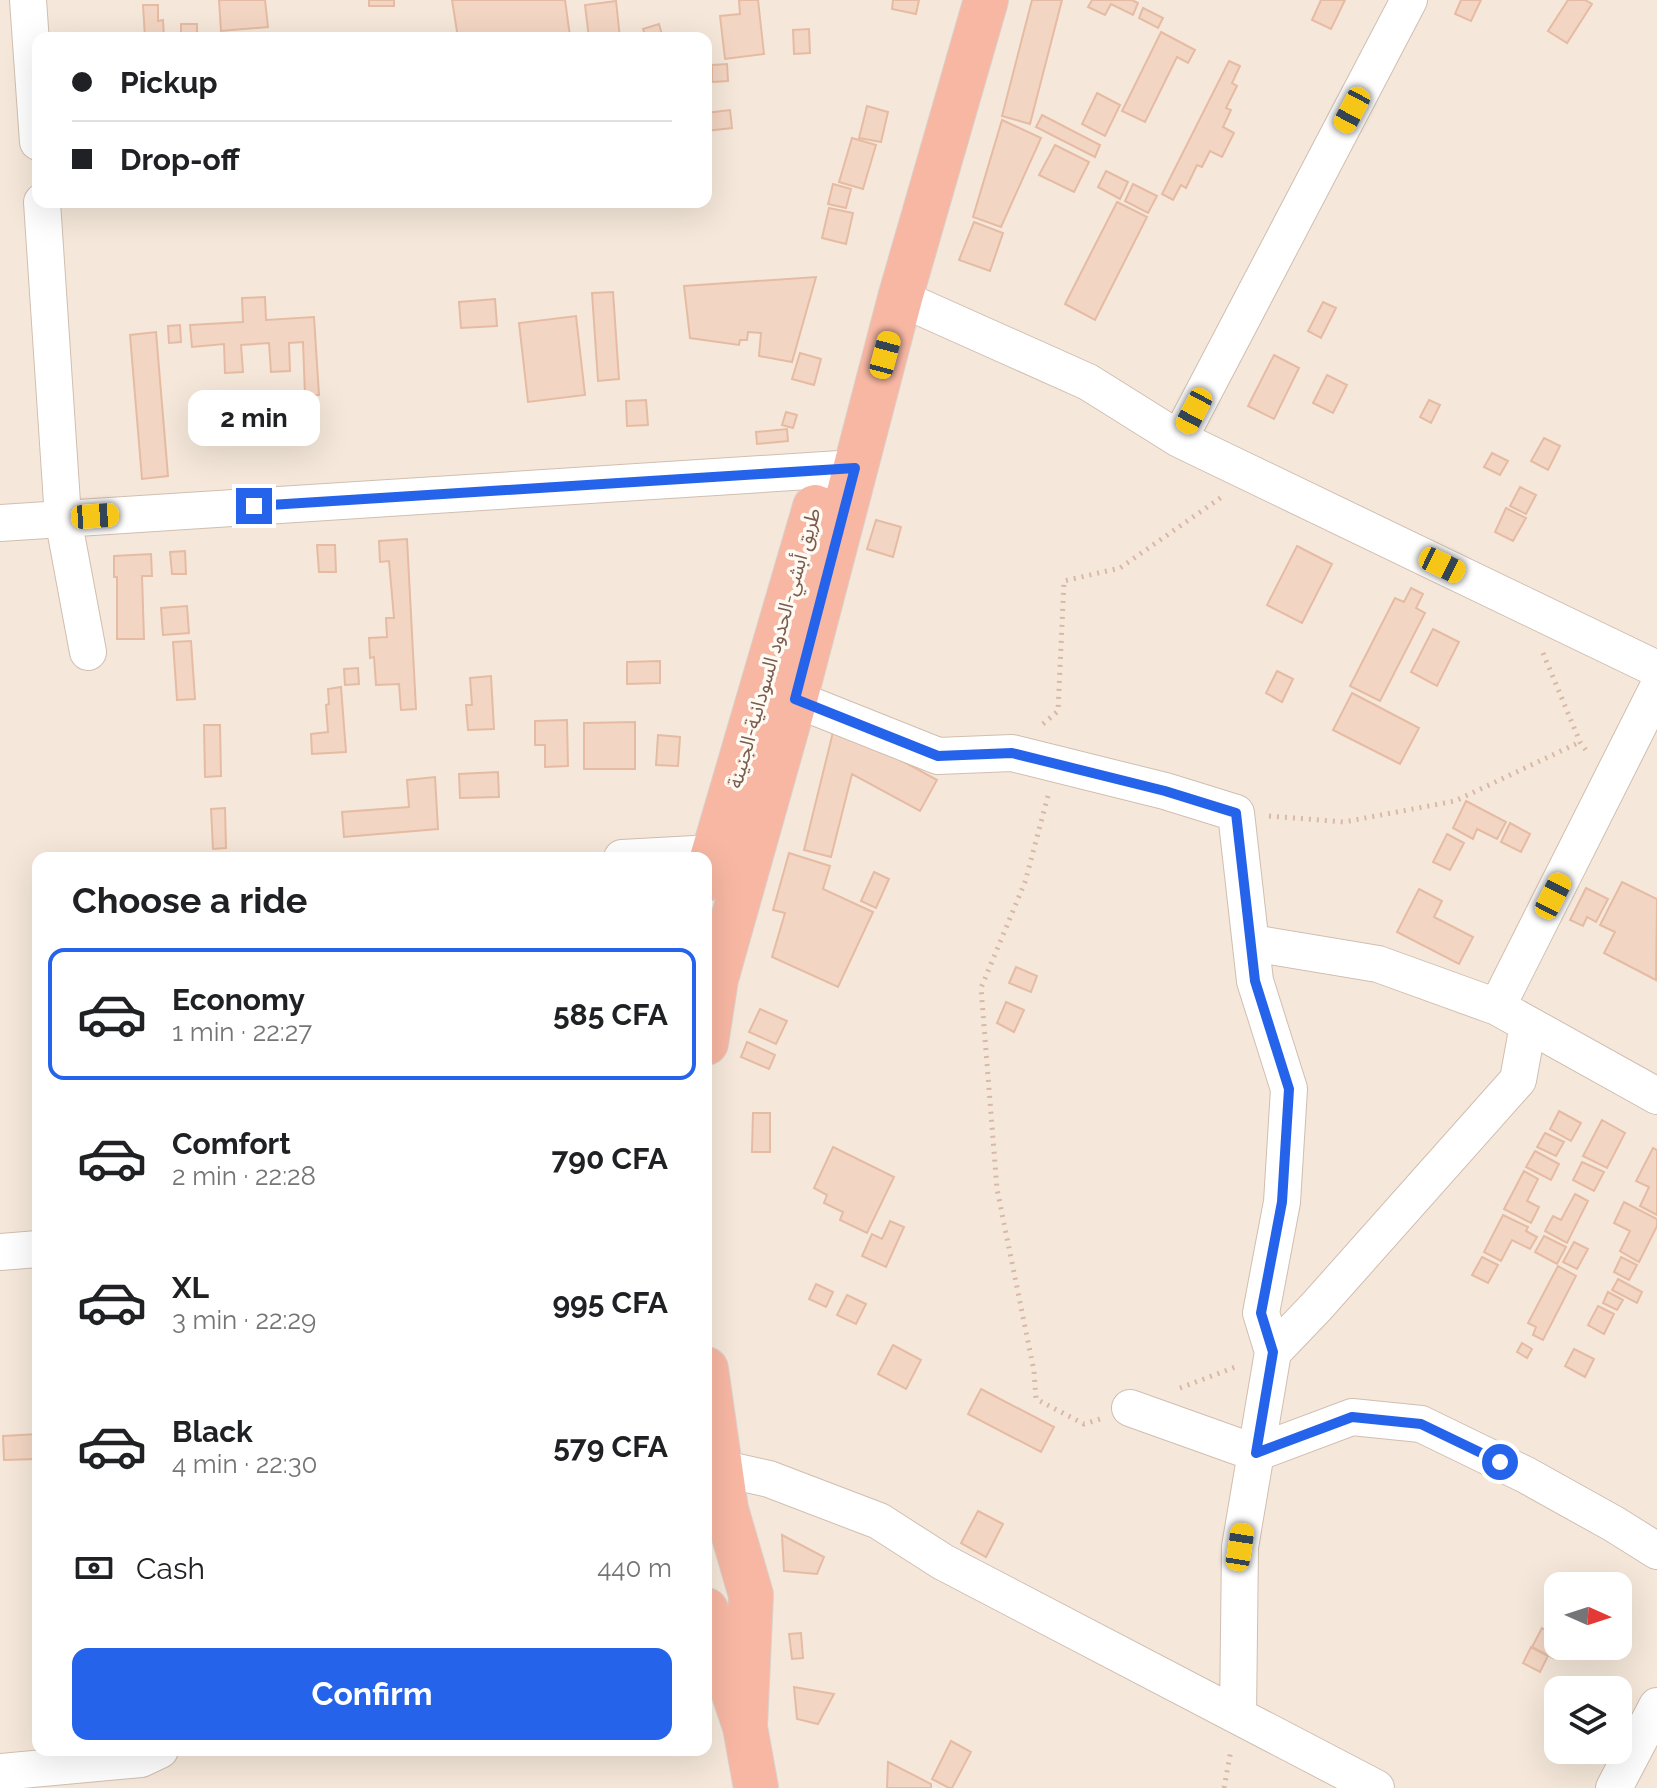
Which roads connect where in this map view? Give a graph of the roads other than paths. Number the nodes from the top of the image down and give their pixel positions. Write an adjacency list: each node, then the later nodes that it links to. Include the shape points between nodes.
1 (28, 0): 5 (street)
2 (955, 0): 9 (highway, طريق أبشي-الحدود السودانية-الجنينة, via 871,287)
3 (986, 0): 7 (highway)
4 (1409, 0): 8 (street)
5 (32, 57)
6 (42, 208): 10 (street)
7 (900, 298): 8 (street, via 1088,382); 9 (highway)
8 (1179, 439): 13 (street)
9 (841, 468): 10 (street); 15 (highway); 16 (highway, طريق أبشي-الحدود السودانية-الجنينة)
10 (63, 518): 11 (street); 12 (street)
11 (0, 523)
12 (88, 652)
13 (1657, 669)
14 (1657, 689): 19 (street)
15 (795, 699): 17 (street, via 938,756 1012,753 1236,813); 18 (highway)
16 (712, 860)
17 (1252, 943): 19 (street, via 1378,964); 24 (street, via 1255,981 1289,1089 1282,1202 1261,1313)
18 (712, 1005)
19 (1497, 1007): 20 (street)
20 (1528, 1025): 21 (street); 24 (street, via 1518,1080)
21 (1657, 1096)
22 (32, 1249): 23 (street)
23 (0, 1252)
24 (1273, 1352): 26 (street)
25 (1130, 1408): 26 (street)
26 (1256, 1453): 28 (street, via 1352,1417 1421,1424 1526,1475); 31 (street, via 1240,1547)
27 (713, 1468): 31 (street, via 769,1479 879,1521 943,1562); 32 (highway, via 751,1595)
28 (1657, 1551)
29 (712, 1628): 32 (highway)
30 (1657, 1706): 37 (street)
31 (1238, 1716): 36 (street)
32 (745, 1727): 35 (highway)
33 (147, 1756): 34 (street)
34 (0, 1772)
35 (756, 1788)
36 (1376, 1788)
37 (1614, 1788)

